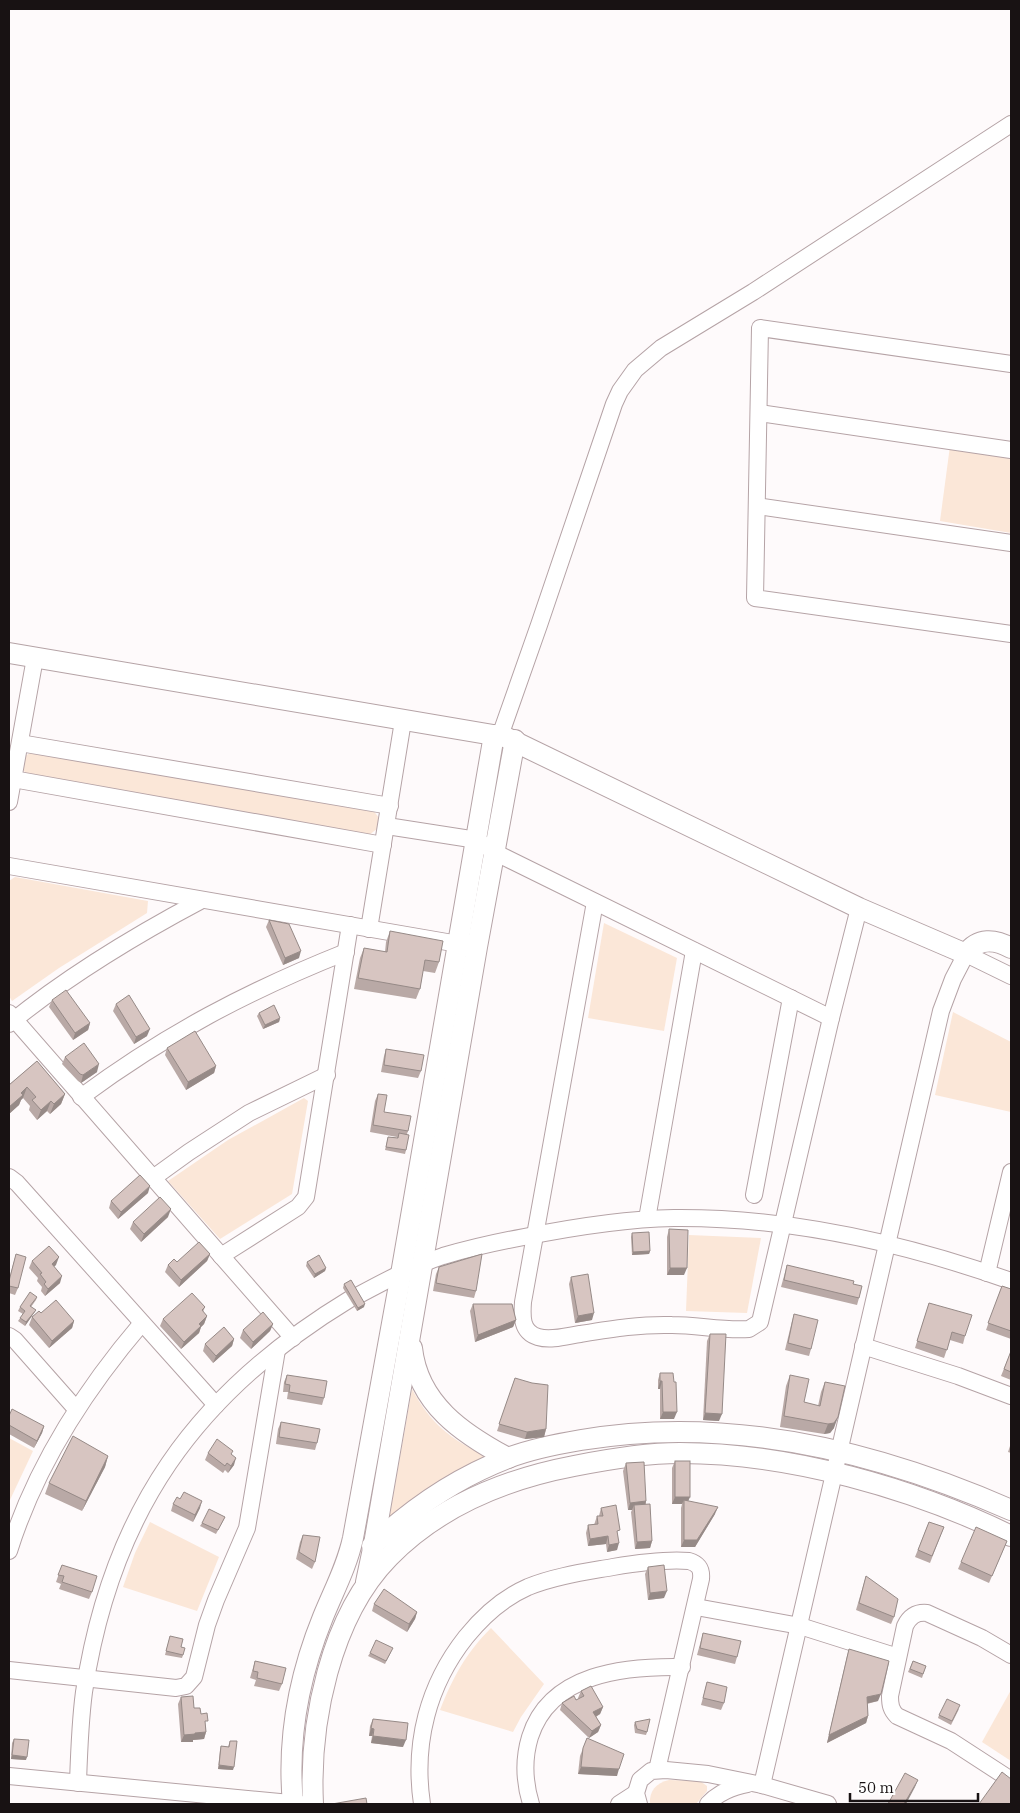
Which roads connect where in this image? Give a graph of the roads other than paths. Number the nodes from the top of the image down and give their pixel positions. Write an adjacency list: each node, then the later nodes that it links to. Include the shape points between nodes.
1 (1011, 124): 11 (street, via 661,348 634,370 614,404)
2 (1011, 364): 3 (street, via 760,328)
3 (759, 413): 4 (street); 5 (street)
4 (1011, 450)
5 (757, 506): 6 (street); 7 (street, via 755,598)
6 (1011, 543)
7 (1011, 634)
8 (9, 653): 9 (street)
9 (35, 658): 10 (street); 12 (street)
10 (403, 721): 11 (street); 15 (street)
11 (503, 737): 17 (street); 19 (street); 23 (street)
12 (20, 743): 13 (street); 15 (street)
13 (13, 779): 14 (street); 18 (street)
14 (9, 802)
15 (390, 806): 16 (street)
16 (386, 826): 17 (street); 18 (street)
17 (477, 840): 19 (street); 26 (street)
18 (383, 845): 25 (street)
19 (494, 852): 22 (street); 26 (street)
20 (9, 866): 21 (street)
21 (202, 900): 24 (street); 34 (street, via 109,952)
22 (594, 902): 28 (street); 43 (street)
23 (859, 908): 30 (street); 33 (street)
24 (350, 925): 25 (street); 29 (street)
25 (369, 928): 26 (street)
26 (468, 946): 46 (street); 48 (street)
27 (1011, 948): 30 (street, via 987,940 974,945)
28 (694, 951): 32 (street); 41 (street)
29 (346, 952): 35 (street); 36 (street, via 264,986 198,1020)
30 (966, 954): 31 (street); 44 (street, via 935,1029)
31 (1011, 976)
32 (791, 998): 33 (street); 40 (street)
33 (831, 1018): 42 (street)
34 (11, 1019): 36 (street)
35 (327, 1075): 39 (street, via 249,1113); 45 (street, via 304,1201)
36 (81, 1097): 39 (street)
37 (1011, 1172): 47 (street)
38 (9, 1177): 50 (street)
39 (153, 1178): 45 (street)
40 (754, 1195)
41 (647, 1219): 42 (street, via 701,1219); 43 (street)
42 (783, 1226): 43 (street, via 762,1316 756,1326 741,1330 649,1325 559,1338 532,1334 524,1326 522,1318); 44 (street)
43 (536, 1234): 46 (street, via 483,1245)
44 (887, 1244): 47 (street); 54 (street)
45 (221, 1256): 52 (street)
46 (423, 1264): 48 (street); 53 (street)
47 (987, 1273): 49 (street)
48 (401, 1274): 52 (street, via 354,1298); 64 (street)
49 (1011, 1281)
50 (142, 1323): 57 (street); 58 (street)
51 (9, 1336): 58 (street)
52 (293, 1338): 55 (street)
53 (410, 1338): 60 (street, via 416,1369 434,1404 465,1432); 66 (street)
54 (863, 1346): 56 (street); 59 (street)
55 (277, 1350): 57 (street); 77 (street, via 247,1528 213,1609 194,1677 186,1686 176,1688)
56 (1011, 1396)
57 (216, 1405): 77 (street, via 172,1458 147,1497 122,1547 107,1591)
58 (76, 1409): 68 (street, via 41,1472)
59 (839, 1451): 60 (street, via 745,1436 677,1432 594,1438); 61 (street); 63 (street, via 923,1476)
60 (508, 1458): 62 (street); 66 (street, via 435,1495)
61 (834, 1473): 62 (street, via 741,1456 660,1453 586,1463); 65 (street, via 939,1506); 72 (street)
62 (515, 1480): 67 (street, via 458,1506)
63 (1011, 1510)
64 (356, 1524): 66 (street); 69 (street)
65 (1011, 1536)
66 (374, 1544): 67 (street); 69 (street); 70 (street)
67 (396, 1550): 70 (street)
68 (9, 1551)
69 (338, 1583): 84 (street, via 315,1638 300,1693 292,1747)
70 (362, 1593): 86 (street, via 325,1679 312,1766)
71 (696, 1607): 72 (street); 75 (street); 87 (street, via 702,1572 697,1564 685,1560 620,1566 558,1578 528,1587 499,1604 459,1646 436,1685 420,1744)
72 (800, 1626): 74 (street); 82 (street)
73 (1011, 1655): 74 (street, via 944,1620 920,1612 905,1626)
74 (898, 1656): 80 (street, via 890,1696 892,1711 903,1720 951,1741)
75 (682, 1667): 78 (street); 88 (street, via 648,1668 597,1676 559,1693 538,1718 527,1746 525,1774)
76 (9, 1670): 77 (street)
77 (87, 1677): 81 (street)
78 (657, 1770): 82 (street, via 708,1774); 83 (street, via 640,1780)
79 (9, 1776): 81 (street)
80 (1011, 1780)
81 (78, 1783): 84 (street)
82 (757, 1784): 90 (street, via 730,1789); 91 (street)
83 (637, 1799): 89 (street)
84 (293, 1804): 85 (street)
85 (301, 1804)
86 (313, 1804)
87 (422, 1804)
88 (532, 1804)
89 (619, 1804)
90 (708, 1804)
91 (828, 1804)

